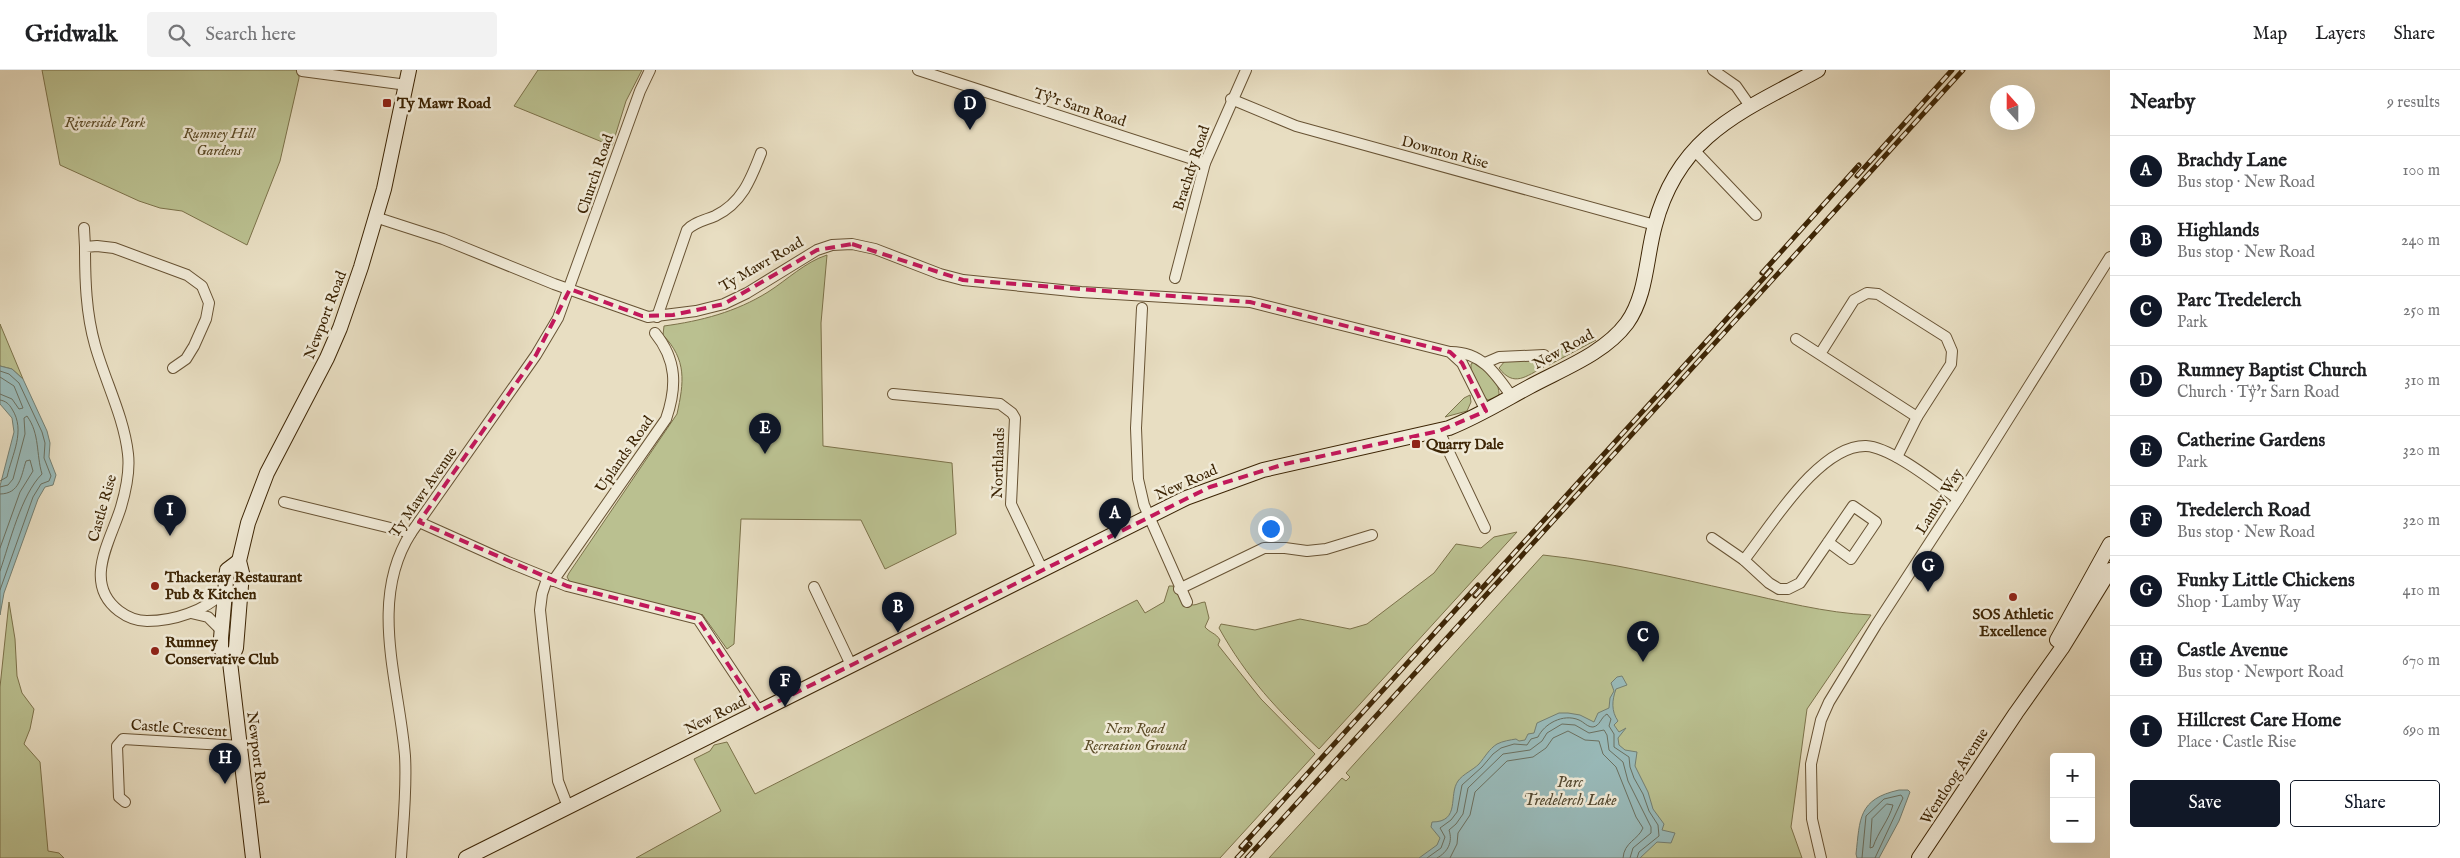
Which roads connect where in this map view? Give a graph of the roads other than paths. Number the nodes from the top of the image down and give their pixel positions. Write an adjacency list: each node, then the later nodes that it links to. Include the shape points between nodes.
1 (302, 70): 8 (street)
2 (410, 70): 8 (street, Newport Road)
3 (650, 70): 21 (street, Church Road)
4 (918, 70): 13 (street, Tŷ'r Sarn Road)
5 (1246, 70): 9 (street, Brachdy Road)
6 (1818, 70): 10 (street, New Road)
7 (1718, 71): 10 (street, via 1736,86)
8 (407, 85): 15 (street, Newport Road)
9 (1231, 99): 13 (street, Brachdy Road); 16 (street, Downton Rise, via 1296,126)
10 (1750, 106): 11 (street, New Road, via 1719,126)
11 (1694, 150): 14 (street); 16 (street, New Road, via 1666,193)
12 (761, 153): 23 (street, via 749,184 736,200 717,215 687,230)
13 (1205, 163): 20 (street, Brachdy Road)
14 (1756, 215)
15 (375, 217): 21 (street, Ty Mawr Road, via 438,237); 48 (street, Newport Road, via 340,328 267,473 250,517)
16 (1655, 225): 32 (street, New Road, via 1638,300 1620,332 1587,356)
17 (84, 228): 18 (street, Castle Rise)
18 (85, 247): 30 (street, via 114,248 187,275 202,286 209,303 206,319 186,359); 56 (street, Castle Rise, via 90,326 128,456 125,494 100,569 102,586 117,610 139,621 161,620)
19 (2110, 257): 37 (street, Lamby Way)
20 (1175, 278)
21 (570, 289): 23 (street, Ty Mawr Road, via 642,316); 40 (street, Ty Mawr Avenue, via 558,318 536,355)
22 (1142, 308): 39 (street, via 1136,454 1141,492)
23 (657, 317): 26 (street, Ty Mawr Road, via 696,312 724,304 817,250 842,244 875,249 963,280 1081,292 1250,302)
24 (655, 333): 51 (street, Uplands Road, via 667,349 674,368 673,397 666,419)
25 (1796, 339): 27 (street)
26 (1450, 352): 29 (street, via 1468,355); 33 (street, via 1462,364)
27 (1820, 354): 34 (street); 34 (street, via 1854,300 1867,293 1878,294 1946,336 1952,351 1952,364)
28 (1544, 355): 29 (street, via 1499,357)
29 (1485, 363): 32 (street)
30 (173, 368)
31 (893, 394): 49 (street, Northlands, via 1000,404 1012,413 1011,504)
32 (1512, 397): 33 (street, New Road)
33 (1486, 412): 35 (street, New Road)
34 (1917, 418): 36 (street)
35 (1439, 431): 39 (street, New Road, via 1242,476); 41 (street)
36 (1897, 457): 37 (street); 47 (street, via 1867,446 1849,449 1832,457 1814,470)
37 (1958, 499): 68 (street, Lamby Way, via 1840,683 1821,720 1813,749 1810,787 1812,819)
38 (284, 502): 42 (street)
39 (1149, 515): 49 (street, New Road); 53 (street)
40 (419, 522): 42 (street, Ty Mawr Avenue); 51 (street)
41 (1485, 528)
42 (411, 533): 66 (street, Ty Mawr Avenue, via 394,568 389,611 390,644 406,768)
43 (1372, 535): 53 (street, via 1326,549 1264,548)
44 (1712, 538): 47 (street)
45 (1828, 542): 45 (street, via 1853,506 1876,522 1851,559); 47 (street, via 1800,583 1788,589 1779,590 1768,583)
46 (2110, 544): 61 (street, Wentloog Avenue)
47 (1744, 560)
48 (239, 561): 54 (street, Newport Road, via 227,570); 58 (street, Newport Road, via 242,573 236,648)
49 (1042, 569): 59 (street, New Road)
50 (2110, 570): 61 (street, Wentloog Avenue, via 2062,648)
51 (550, 580): 60 (street, via 698,620); 64 (street, Uplands Road, via 542,594 540,610 558,781)
52 (814, 587): 59 (street)
53 (1180, 589): 55 (street)
54 (224, 592): 56 (street, Castle Rise, via 213,602); 57 (street, Newport Road)
55 (1187, 602)
56 (191, 612): 57 (street, via 208,617)
57 (221, 630): 58 (street, Newport Road, via 221,649)
58 (230, 662): 62 (street, Newport Road)
59 (851, 665): 60 (street, New Road)
60 (759, 711): 64 (street, New Road)
61 (2016, 713): 69 (street, Wentloog Avenue)
62 (241, 746): 63 (street, Castle Crescent, via 123,739 116,746 119,796); 65 (street, Newport Road)
63 (125, 802)
64 (568, 807): 67 (street, New Road)
65 (253, 858)
66 (401, 858)
67 (466, 858)
68 (1821, 858)
69 (1919, 858)

